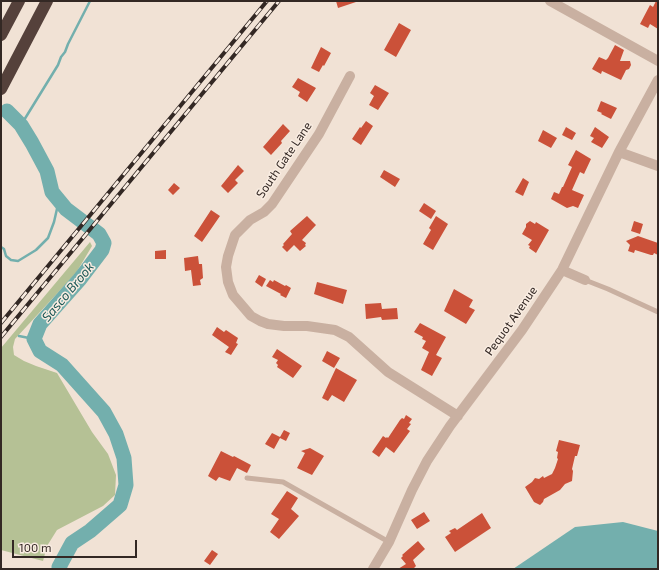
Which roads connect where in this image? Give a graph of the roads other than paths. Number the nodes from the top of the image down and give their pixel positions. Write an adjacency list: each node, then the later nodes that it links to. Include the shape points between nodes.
1 (19, 1): 4 (highway)
2 (47, 1): 8 (highway)
3 (550, 1): 5 (street)
4 (1, 35)
5 (658, 61)
6 (350, 76): 14 (street, South Gate Lane, via 319,134 276,198 264,212 250,220 235,235 226,267 228,282 233,295 260,321 279,326 335,330 349,337 388,372)
7 (658, 80): 9 (street, Pequot Avenue)
8 (1, 89)
9 (619, 152): 10 (street); 11 (street, Pequot Avenue)
10 (658, 166)
11 (562, 270): 12 (street); 14 (street, Pequot Avenue, via 522,330)
12 (585, 280): 13 (lane)
13 (658, 312)
14 (458, 416): 16 (street, Pequot Avenue, via 427,461)
15 (247, 478): 16 (lane, via 283,482)
16 (389, 542): 17 (street, Pequot Avenue)
17 (373, 569)

